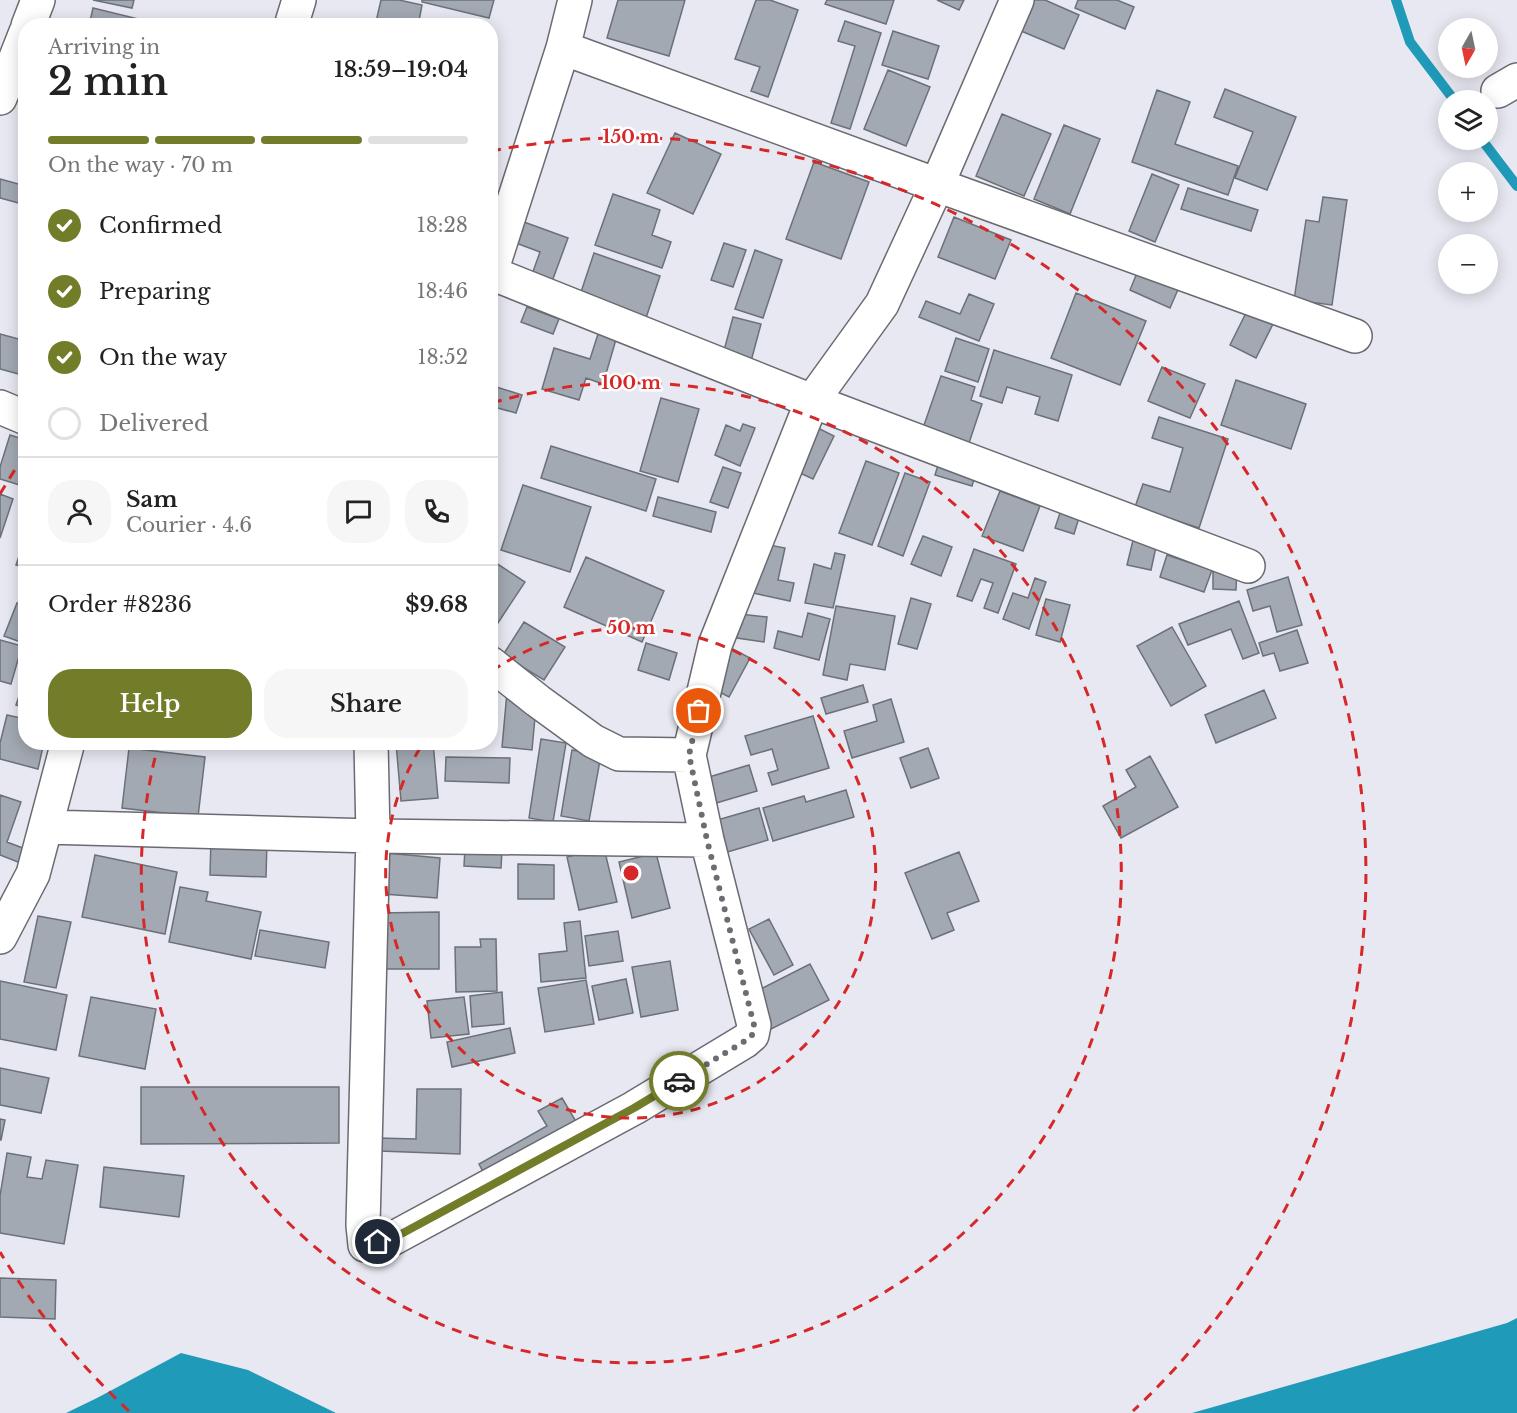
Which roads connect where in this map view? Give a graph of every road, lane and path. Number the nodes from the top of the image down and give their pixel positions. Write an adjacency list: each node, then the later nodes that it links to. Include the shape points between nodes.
1 (38, 0): 5 (street)
2 (299, 0): 6 (street)
3 (575, 0): 7 (street)
4 (1017, 0): 10 (street)
5 (31, 18)
6 (293, 18)
7 (563, 48): 10 (street); 11 (street)
8 (18, 52): 9 (street)
9 (0, 98)
10 (937, 185): 13 (street); 14 (street, via 882,304)
11 (498, 252)
12 (498, 277): 14 (street)
13 (1355, 336)
14 (812, 401): 17 (street); 21 (street, via 715,645)
15 (0, 407): 16 (street)
16 (18, 415)
17 (1248, 566)
18 (498, 669): 21 (street, via 593,741 619,754)
19 (66, 750): 22 (street)
20 (371, 750): 23 (street)
21 (689, 755): 24 (street)
22 (46, 827): 23 (street); 25 (street, via 33,873)
23 (373, 836): 24 (street); 24 (street, via 365,1245 390,1240 603,1125 752,1035 754,1025)
24 (707, 840)
25 (0, 937)

